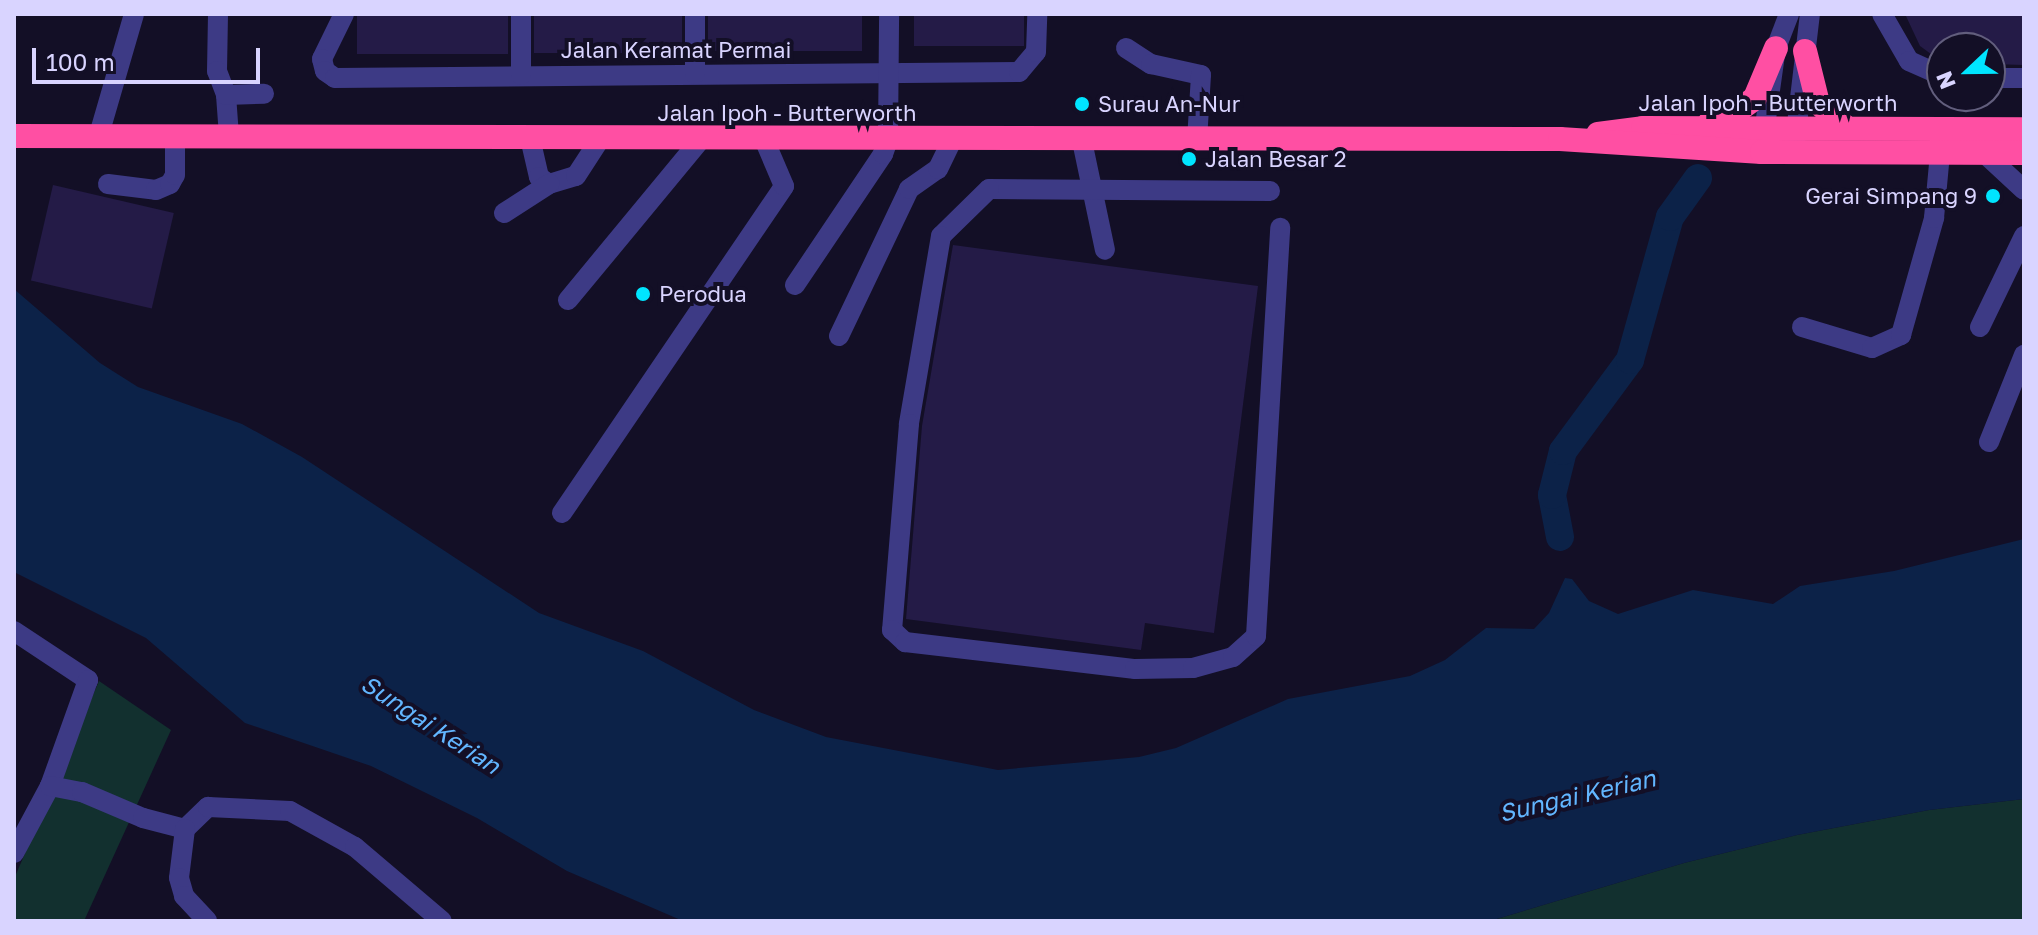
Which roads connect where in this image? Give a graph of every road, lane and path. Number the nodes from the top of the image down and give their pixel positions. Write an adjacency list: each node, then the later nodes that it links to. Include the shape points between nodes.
1 (134, 14): 27 (street)
2 (218, 14): 19 (street, via 217,71)
3 (344, 14): 17 (street, Jalan Keramat Permai, via 322,59 325,71 335,78)
4 (521, 14): 17 (street)
5 (695, 14): 16 (street)
6 (889, 14): 15 (street)
7 (1037, 14): 15 (street, Jalan Keramat Permai, via 1036,52 1019,72)
8 (1789, 14): 12 (street)
9 (1810, 14): 13 (street)
10 (1882, 14): 14 (street, via 1909,61)
11 (1126, 48): 35 (street, via 1151,64 1201,75)
12 (1776, 48): 21 (highway, via 1755,98 1729,117); 36 (street)
13 (1805, 51): 20 (highway, via 1818,103); 22 (street)
14 (1926, 69)
15 (888, 73): 16 (street, Jalan Keramat Permai); 33 (street)
16 (695, 74): 17 (street, Jalan Keramat Permai)
17 (521, 75)
18 (264, 94): 19 (street)
19 (226, 95): 25 (street)
20 (1846, 127): 22 (highway, Jalan Ipoh - Butterworth); 23 (highway, Jalan Ipoh - Butterworth)
21 (1643, 128): 32 (highway, Jalan Ipoh - Butterworth); 36 (highway, Jalan Ipoh - Butterworth)
22 (1797, 128): 36 (highway, Jalan Ipoh - Butterworth); 38 (street)
23 (2024, 129)
24 (14, 136): 27 (highway, Jalan Ipoh - Butterworth)
25 (229, 136): 26 (highway, Jalan Ipoh - Butterworth); 28 (highway, Jalan Ipoh - Butterworth)
26 (175, 137): 27 (highway, Jalan Ipoh - Butterworth); 42 (street, via 175,175 170,184 156,190)
27 (98, 138)
28 (530, 138): 29 (highway, Jalan Ipoh - Butterworth); 43 (street, via 539,177)
29 (600, 139): 30 (highway, Jalan Ipoh - Butterworth); 43 (street, via 576,176)
30 (701, 139): 31 (highway, Jalan Ipoh - Butterworth); 52 (street)
31 (764, 139): 33 (highway, Jalan Ipoh - Butterworth); 58 (street, via 784,186)
32 (1560, 139): 35 (highway, Jalan Ipoh - Butterworth); 36 (highway, Jalan Ipoh - Butterworth)
33 (888, 140): 34 (highway, Jalan Ipoh - Butterworth); 51 (street)
34 (952, 140): 37 (highway, Jalan Ipoh - Butterworth); 55 (street, via 938,169 909,189)
35 (1197, 140): 37 (highway, Jalan Ipoh - Butterworth)
36 (1763, 140): 38 (highway, Jalan Ipoh - Butterworth)
37 (1082, 141): 45 (street)
38 (1794, 153): 39 (highway, Jalan Ipoh - Butterworth)
39 (1940, 153): 40 (highway, Jalan Ipoh - Butterworth); 53 (street, via 1934,218 1901,335 1872,348)
40 (1984, 153): 41 (highway, Jalan Ipoh - Butterworth); 44 (street)
41 (2024, 153)
42 (108, 184)
43 (549, 184): 47 (street)
44 (2024, 190)
45 (1089, 191): 46 (street); 48 (street, via 989,189 941,236 895,544 892,630 905,642 1150,669 1193,668 1233,657 1256,636); 50 (street)
46 (1270, 191)
47 (504, 213)
48 (1280, 228)
49 (2024, 236): 54 (street)
50 (1105, 250)
51 (795, 285)
52 (568, 300)
53 (1802, 327)
54 (1980, 327)
55 (839, 336)
56 (2024, 355): 57 (street)
57 (1989, 442)
58 (562, 513)
59 (14, 631): 60 (street, via 88,680)
60 (50, 786): 61 (street); 62 (street)
61 (185, 829): 63 (street, via 179,878 184,896); 64 (street, via 208,807 290,811 355,847)
62 (14, 853)
63 (207, 921)
64 (442, 921)

